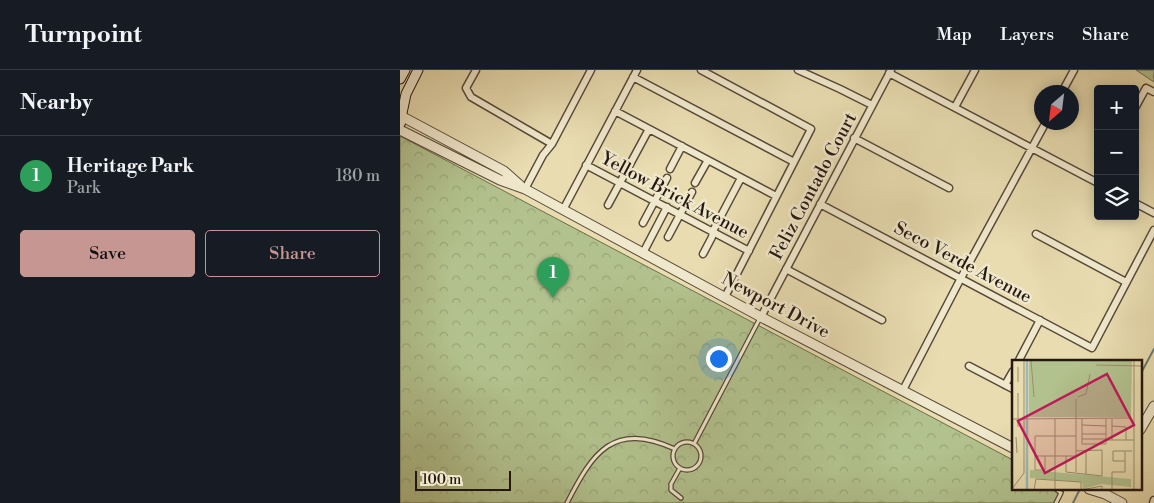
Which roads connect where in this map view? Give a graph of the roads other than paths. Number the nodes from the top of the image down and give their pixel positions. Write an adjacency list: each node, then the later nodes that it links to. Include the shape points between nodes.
1 (405, 70): 13 (street)
2 (418, 70): 20 (street, via 406,94)
3 (476, 70): 25 (street, via 466,88 471,96)
4 (591, 70): 25 (street)
5 (637, 70): 12 (street)
6 (701, 70): 29 (street, via 811,129)
7 (798, 70): 10 (street)
8 (975, 70): 18 (street)
9 (1074, 70): 14 (street)
10 (808, 72): 17 (street)
11 (890, 72): 17 (street, Feliz Contado Court); 18 (street)
12 (633, 77): 19 (street); 29 (street)
13 (400, 79)
14 (1066, 85)
15 (1154, 92): 16 (street, via 1146,88)
16 (1139, 101)
17 (872, 105): 24 (street, Feliz Contado Court)
18 (955, 108): 27 (street)
19 (615, 111): 21 (street); 30 (street)
20 (401, 115): 38 (street, Newport Drive, via 504,171)
21 (649, 129): 26 (street); 35 (street)
22 (400, 130): 38 (street, Newport Drive, via 500,180)
23 (1042, 130): 27 (street)
24 (854, 138): 37 (street); 42 (street, Feliz Contado Court)
25 (552, 144): 38 (street)
26 (682, 146): 28 (street); 31 (street)
27 (1032, 149): 34 (street); 58 (street)
28 (708, 160): 33 (street); 36 (street)
29 (794, 162): 40 (street)
30 (586, 165): 35 (street, Yellow Brick Avenue); 46 (street)
31 (670, 169)
32 (667, 178): 41 (street)
33 (742, 178): 40 (street); 51 (street)
34 (1094, 180)
35 (620, 182): 41 (street, Yellow Brick Avenue); 43 (street)
36 (695, 183)
37 (950, 188)
38 (525, 189): 46 (street, Newport Drive)
39 (692, 192): 48 (street)
40 (776, 196): 54 (street)
41 (654, 201): 45 (street, Yellow Brick Avenue); 49 (street)
42 (820, 204): 57 (street, Feliz Contado Court); 58 (street, Seco Verde Avenue)
43 (608, 205)
44 (1139, 205): 47 (street)
45 (667, 208): 48 (street, Yellow Brick Avenue); 55 (street)
46 (563, 210): 55 (street, Newport Drive)
47 (1154, 213)
48 (680, 214): 51 (street, Yellow Brick Avenue); 53 (street)
49 (643, 223)
50 (1154, 230): 59 (street)
51 (713, 232): 54 (street, Yellow Brick Avenue); 56 (street)
52 (1036, 234): 59 (street)
53 (668, 237)
54 (749, 252): 60 (street)
55 (643, 253): 60 (street, Newport Drive)
56 (703, 254)
57 (786, 269): 61 (street, Feliz Contado Court); 62 (street)
58 (960, 278): 63 (street, Seco Verde Avenue); 69 (street)
59 (1126, 282): 63 (street, Seco Verde Avenue, via 1092,348)
60 (725, 297): 61 (street, Newport Drive)
61 (761, 317): 69 (street, Newport Drive); 72 (lane)
62 (882, 320)
63 (1040, 320): 64 (street)
64 (1019, 360)
65 (969, 366): 67 (street)
66 (1012, 373): 67 (street)
67 (1005, 385): 68 (street)
68 (1012, 388)
69 (903, 390): 73 (street, Newport Drive)
70 (1154, 406): 71 (street)
71 (1142, 427)
72 (694, 444): 74 (lane, via 683,442); 75 (lane, via 700,449 699,462 693,468)
73 (1012, 447)
74 (675, 449): 75 (lane, via 674,461); 79 (lane, via 646,439 610,445 590,462)
75 (680, 468): 78 (lane, via 671,490)
76 (1057, 490): 80 (lane, via 1061,493)
77 (1106, 491): 81 (street); 82 (street)
78 (682, 498)
79 (567, 503)
80 (1056, 503)
81 (1100, 503)
82 (1122, 503)

